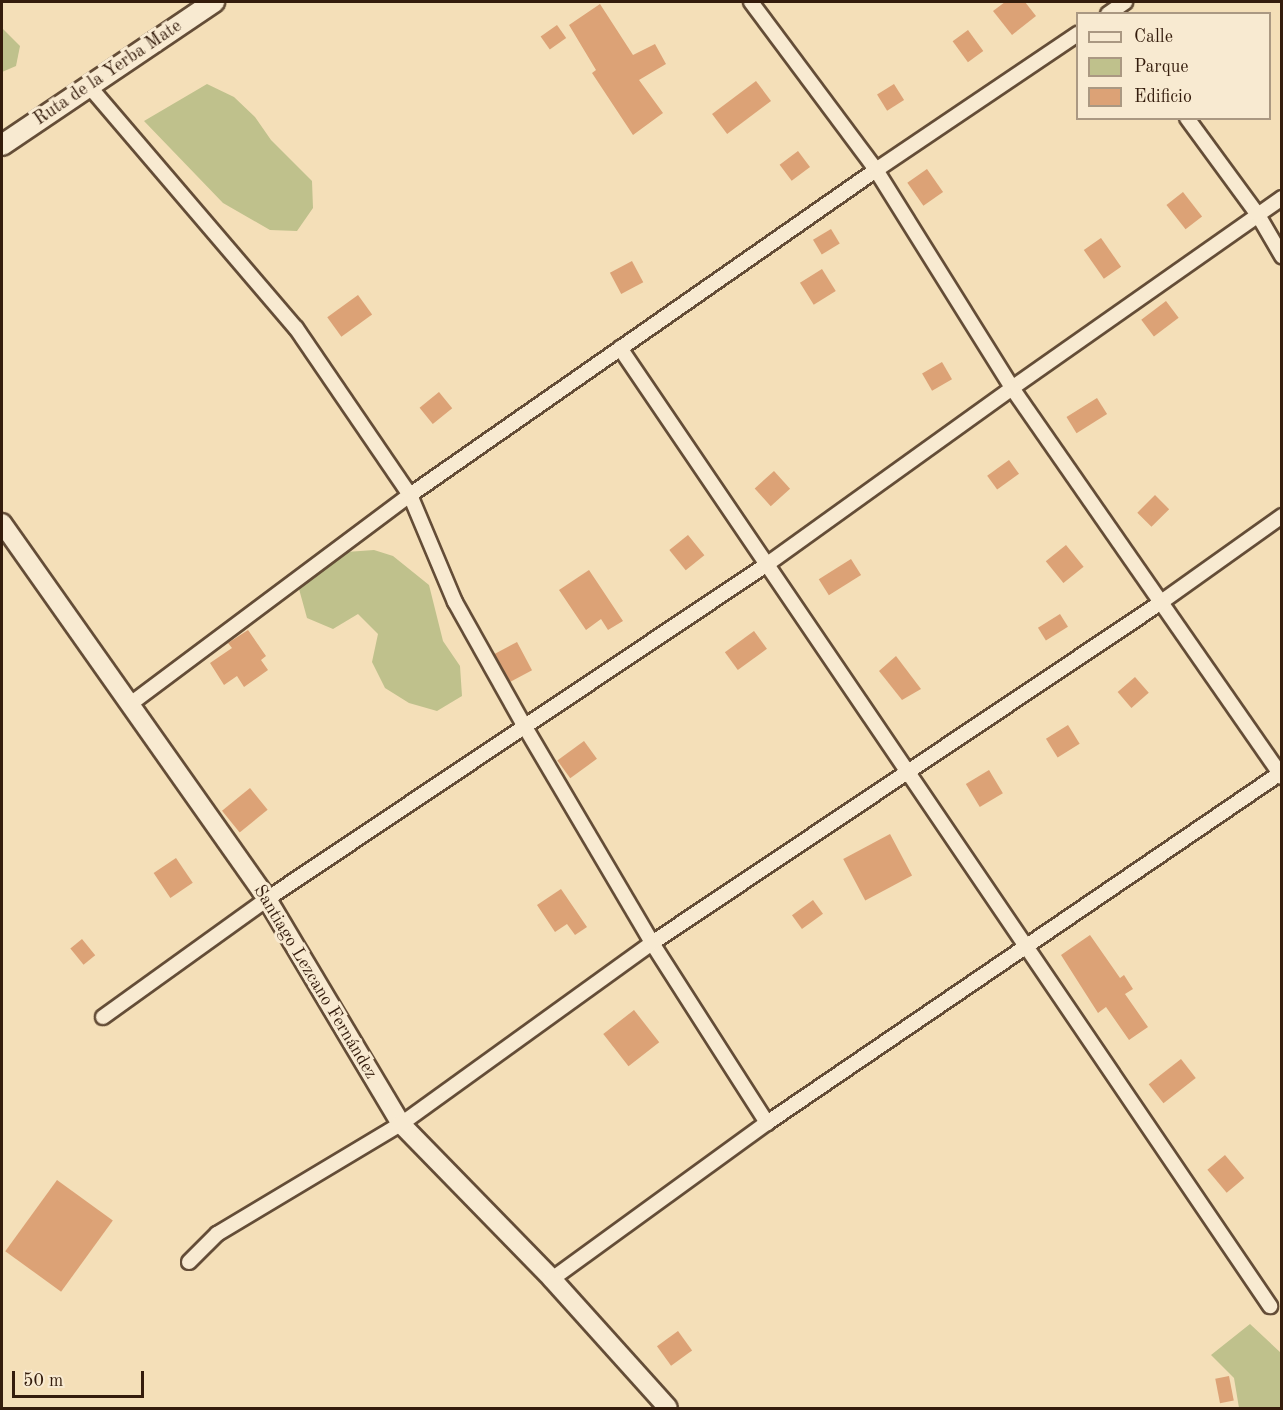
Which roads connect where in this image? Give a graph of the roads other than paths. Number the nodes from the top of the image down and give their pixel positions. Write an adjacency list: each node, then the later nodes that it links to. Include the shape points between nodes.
1 (214, 2): 6 (main road, Ruta de la Yerba Mate)
2 (751, 2): 9 (street)
3 (1125, 2): 4 (street)
4 (1107, 10)
5 (1076, 35): 9 (street)
6 (89, 86): 8 (main road, Ruta de la Yerba Mate); 15 (street, via 296,328)
7 (1188, 120): 11 (street)
8 (2, 145)
9 (876, 170): 13 (street); 14 (street)
10 (1281, 198): 11 (street)
11 (1258, 215): 12 (street); 14 (street)
12 (1281, 255)
13 (620, 348): 15 (street); 18 (street)
14 (1012, 388): 18 (street); 19 (street)
15 (411, 495): 20 (street); 21 (street, via 455,602)
16 (1281, 516): 19 (street)
17 (2, 523): 20 (street, Santiago Lezcano Fernández)
18 (766, 565): 21 (street); 22 (street)
19 (1160, 603): 22 (street); 23 (street)
20 (129, 705): 24 (street, Santiago Lezcano Fernández)
21 (525, 727): 24 (street); 25 (street)
22 (908, 772): 25 (street); 26 (street)
23 (1281, 774): 26 (street)
24 (267, 899): 27 (street); 29 (street, Santiago Lezcano Fernández)
25 (651, 943): 28 (street); 29 (street)
26 (1026, 946): 28 (street); 32 (street)
27 (103, 1017)
28 (767, 1123): 31 (street)
29 (401, 1124): 30 (street, via 217,1234); 31 (street, Santiago Lezcano Fernández)
30 (189, 1262)
31 (552, 1279): 33 (street, Santiago Lezcano Fernández)
32 (1270, 1306)
33 (668, 1408)

